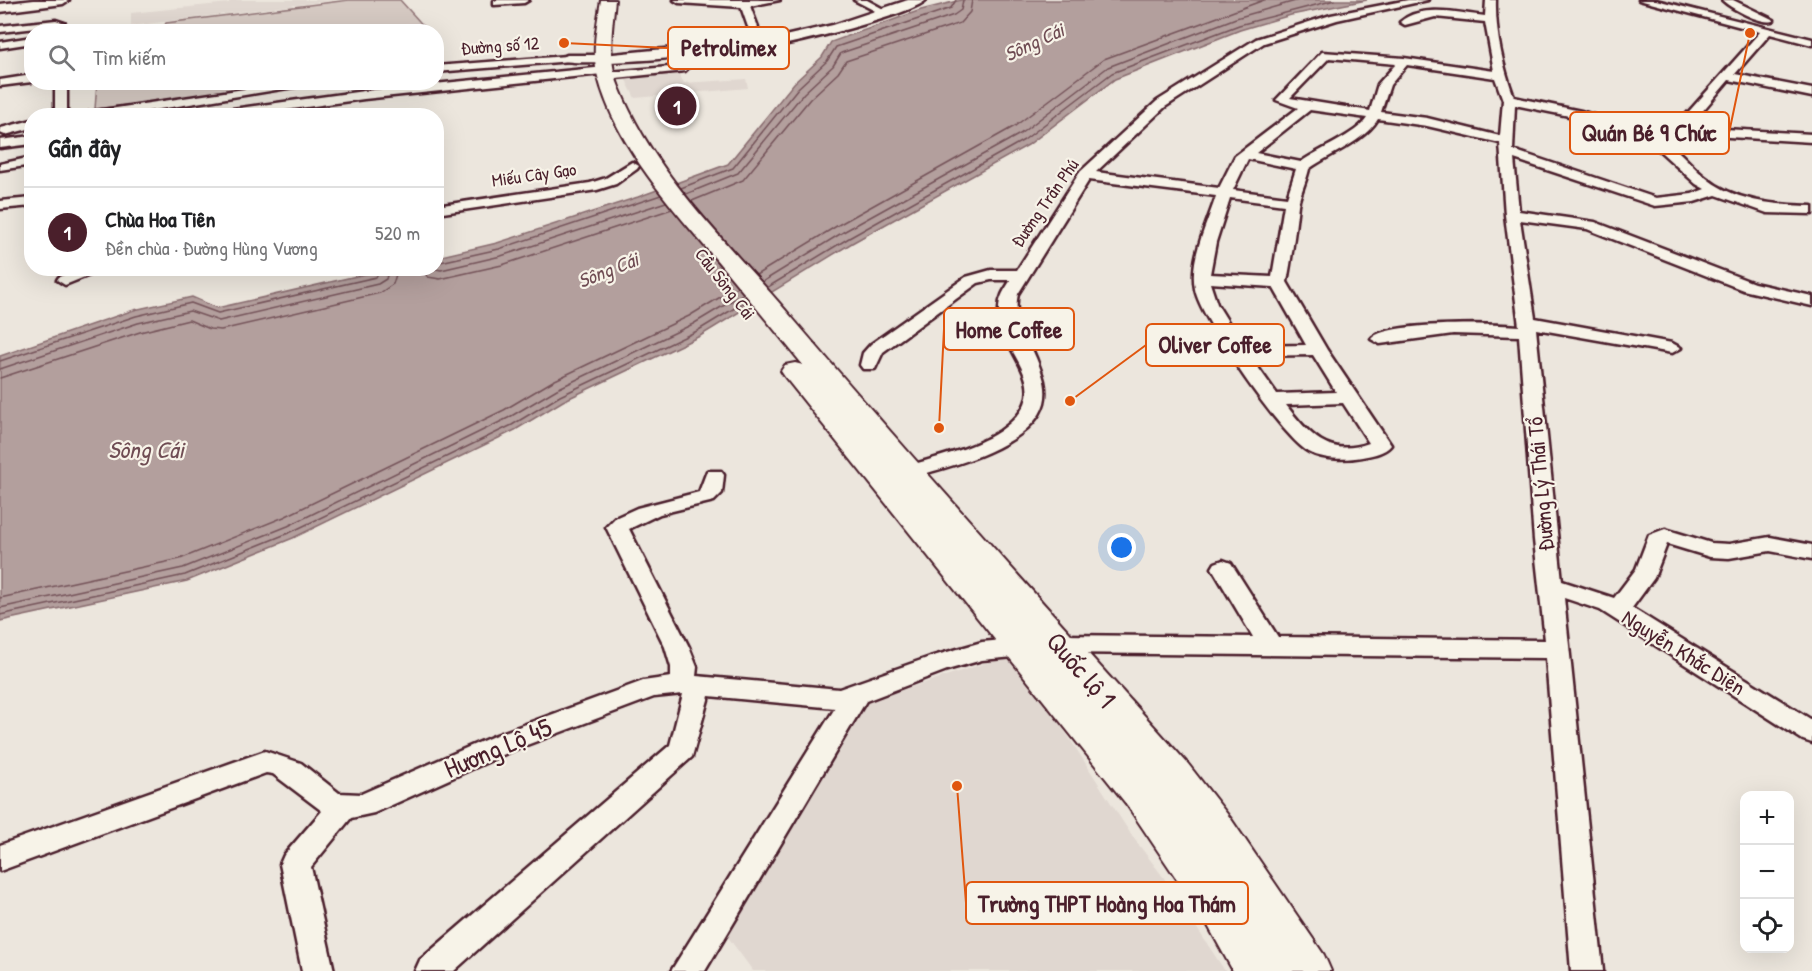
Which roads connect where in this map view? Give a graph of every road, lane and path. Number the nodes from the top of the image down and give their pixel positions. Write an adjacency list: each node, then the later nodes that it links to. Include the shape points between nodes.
1 (34, 0): 14 (main road)
2 (63, 0): 14 (main road)
3 (524, 0): 12 (street)
4 (679, 0): 13 (street)
5 (859, 0): 16 (street)
6 (907, 0): 16 (main road)
7 (920, 0): 16 (main road)
8 (1422, 0): 62 (street, Đường Trần Phú, via 1293,28 1244,50 1161,104)
9 (1644, 0): 23 (street)
10 (1727, 0): 19 (street, via 1764,18)
11 (773, 1): 13 (street)
12 (497, 3)
13 (745, 4): 21 (street)
14 (0, 6)
15 (1490, 10): 18 (street, via 1437,12 1413,16); 32 (street, Đường Lý Thái Tổ)
16 (878, 11): 29 (main road, via 821,32 776,42)
17 (599, 12): 29 (highway, Cầu Sông Cái)
18 (1405, 22)
19 (1793, 25)
20 (24, 26): 22 (street)
21 (753, 27)
22 (0, 29)
23 (1767, 31): 25 (street); 33 (street)
24 (24, 41): 26 (street)
25 (1812, 42)
26 (0, 45)
27 (567, 59): 29 (main road); 30 (street, Đường số 12)
28 (1404, 61): 32 (street); 44 (street, via 1326,54 1281,100); 48 (street, via 1384,84)
29 (597, 64): 31 (street); 37 (street); 61 (highway, Cầu Sông Cái, via 598,106)
30 (444, 68)
31 (681, 69)
32 (1500, 75): 43 (street, Đường Lý Thái Tổ)
33 (1725, 76): 41 (street); 50 (street)
34 (24, 79): 35 (street)
35 (0, 83)
36 (1812, 85): 41 (street)
37 (444, 88)
38 (61, 90): 45 (street)
39 (267, 90): 46 (street)
40 (434, 90): 47 (street)
41 (1797, 90): 42 (street)
42 (1812, 93)
43 (1509, 100): 52 (street, via 1577,114); 56 (street, Đường Lý Thái Tổ)
44 (1308, 106): 48 (street); 57 (street)
45 (61, 108)
46 (148, 108)
47 (309, 108)
48 (1374, 116): 56 (street, via 1427,122); 60 (street, via 1361,133)
49 (24, 128): 51 (street)
50 (1679, 130): 52 (street); 53 (street)
51 (2, 131)
52 (1641, 135): 63 (street, via 1661,143)
53 (1812, 138)
54 (24, 141): 55 (street)
55 (0, 144)
56 (1507, 147): 63 (street, via 1655,202 1694,198); 70 (street, Đường Lý Thái Tổ)
57 (1247, 155): 60 (street); 64 (street, via 1238,163)
58 (24, 163): 59 (street)
59 (3, 167)
60 (1303, 167): 65 (street)
61 (641, 168): 69 (street, Miếu Cây Gạo, via 592,187); 83 (highway, Cầu Sông Cái)
62 (1085, 174): 64 (street); 71 (street, Đường Trần Phú)
63 (1715, 190): 68 (street, via 1763,208)
64 (1224, 193): 65 (street); 73 (street)
65 (1291, 202): 75 (street)
66 (24, 203): 67 (street)
67 (0, 206)
68 (1807, 207)
69 (444, 209)
70 (1512, 215): 76 (street, via 1590,225 1749,286); 77 (street, Đường Lý Thái Tổ)
71 (1020, 275): 82 (street, via 991,274 972,280 877,348); 86 (street, Đường Trần Phú, via 1008,298 1006,315 1035,372 1038,395 1032,412 998,440)
72 (76, 276): 74 (street)
73 (1202, 278): 75 (street); 81 (street, via 1203,293)
74 (65, 280)
75 (1279, 282): 80 (street)
76 (1812, 302)
77 (1527, 327): 78 (street, via 1446,329); 79 (street); 90 (street, Đường Lý Thái Tổ)
78 (1380, 339)
79 (1672, 348)
80 (1318, 350): 81 (street); 84 (street)
81 (1238, 351): 85 (street)
82 (869, 365)
83 (824, 391): 86 (highway, Quốc lộ 1); 92 (highway, Quốc lộ 1)
84 (1347, 397): 85 (street); 85 (street, via 1381,445 1331,452 1313,447)
85 (1271, 400)
86 (908, 472): 92 (highway, Quốc lộ 1)
87 (714, 475): 95 (street, via 711,493 703,499 664,507 617,527 677,647)
88 (1812, 552): 91 (street, via 1770,544 1710,550 1665,536 1657,540 1654,559)
89 (1223, 567): 93 (street)
90 (1550, 586): 91 (street, Nguyễn Khắc Diện); 94 (street, Đường Lý Thái Tổ)
91 (1617, 609): 97 (street, Nguyễn Khắc Diện)
92 (1039, 645): 93 (street, Hương Lộ 45); 96 (street, Hương Lộ 45, via 982,651 939,663); 103 (highway, Quốc lộ 1, via 1217,900); 104 (highway, Quốc lộ 1, via 1173,776 1216,832)
93 (1270, 645): 94 (street, Hương Lộ 45)
94 (1558, 649): 105 (street, Đường Lý Thái Tổ)
95 (691, 686): 96 (street, Hương Lộ 45, via 742,688 823,699); 98 (street, Hương Lộ 45, via 652,688 506,742 364,805); 101 (street, via 682,750)
96 (856, 696): 102 (street)
97 (1812, 733)
98 (342, 808): 99 (street, via 331,805 285,769 265,762); 100 (street, via 295,864)
99 (0, 858)
100 (318, 971)
101 (432, 971)
102 (687, 971)
103 (1259, 971)
104 (1307, 971)
105 (1587, 971)

